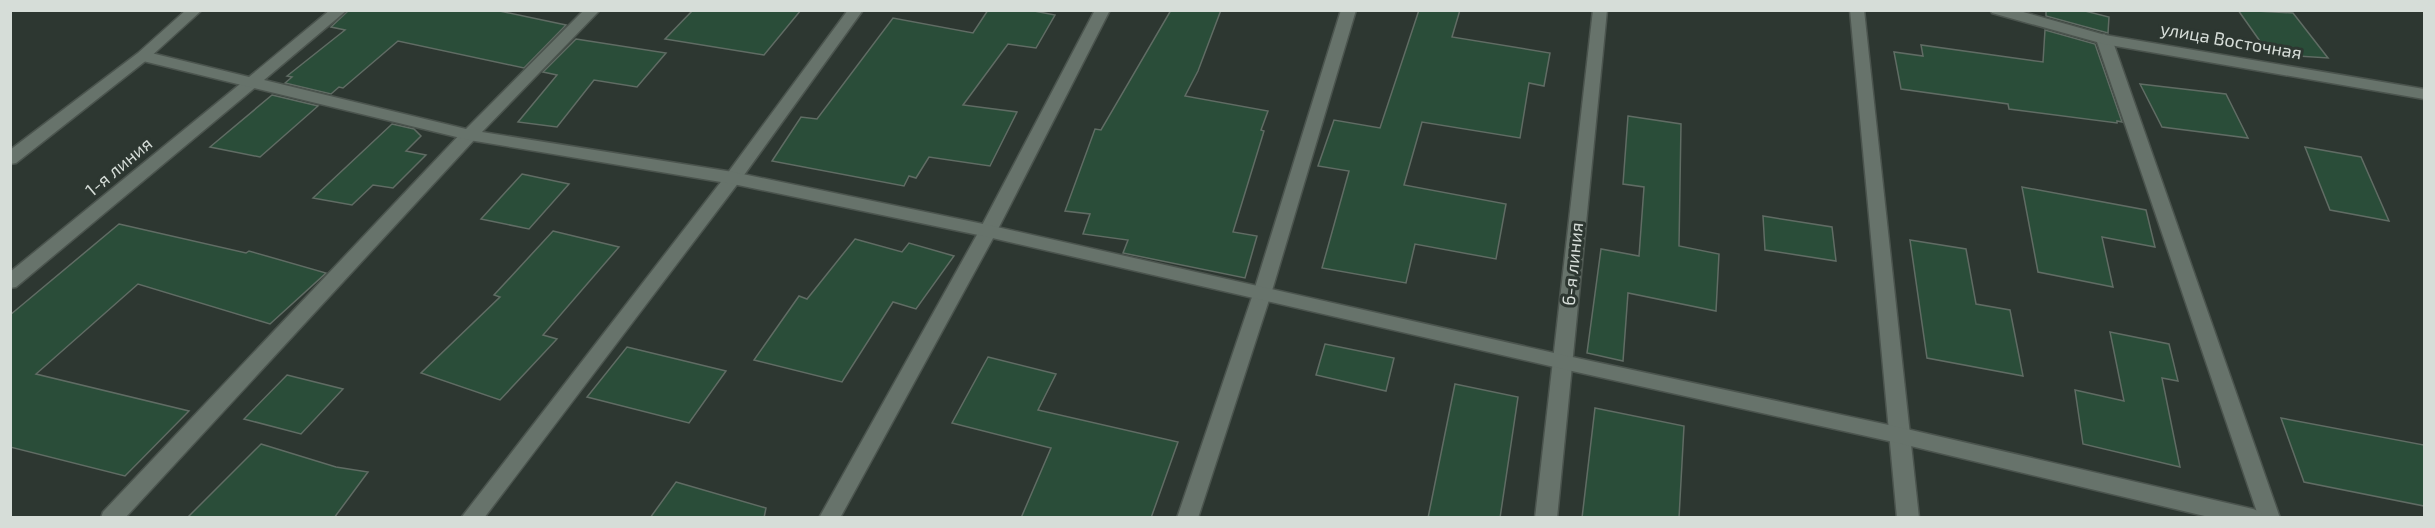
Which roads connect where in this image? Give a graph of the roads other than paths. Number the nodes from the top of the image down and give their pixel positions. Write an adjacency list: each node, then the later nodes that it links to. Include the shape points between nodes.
1 (195, 10): 11 (street)
2 (340, 10): 12 (street)
3 (593, 10): 14 (street)
4 (856, 10): 16 (street)
5 (1103, 10): 17 (street)
6 (1349, 10): 19 (street)
7 (1600, 10): 20 (street, 6-я линия)
8 (1857, 10): 21 (street)
9 (1997, 10): 10 (street, улица Восточная)
10 (2104, 39): 13 (street, улица Восточная); 29 (street)
11 (143, 56): 12 (street); 15 (street)
12 (251, 83): 14 (street); 18 (street, 1-я линия)
13 (2424, 94)
14 (469, 135): 16 (street); 22 (street)
15 (10, 159)
16 (733, 178): 17 (street); 23 (street)
17 (988, 231): 19 (street); 24 (street)
18 (10, 282)
19 (1262, 294): 20 (street); 25 (street)
20 (1563, 362): 21 (street); 26 (street, 6-я линия)
21 (1898, 435): 27 (street); 28 (street)
22 (111, 518)
23 (471, 518)
24 (829, 518)
25 (1186, 518)
26 (1546, 518)
27 (1908, 518)
28 (2253, 518)
29 (2270, 518)

